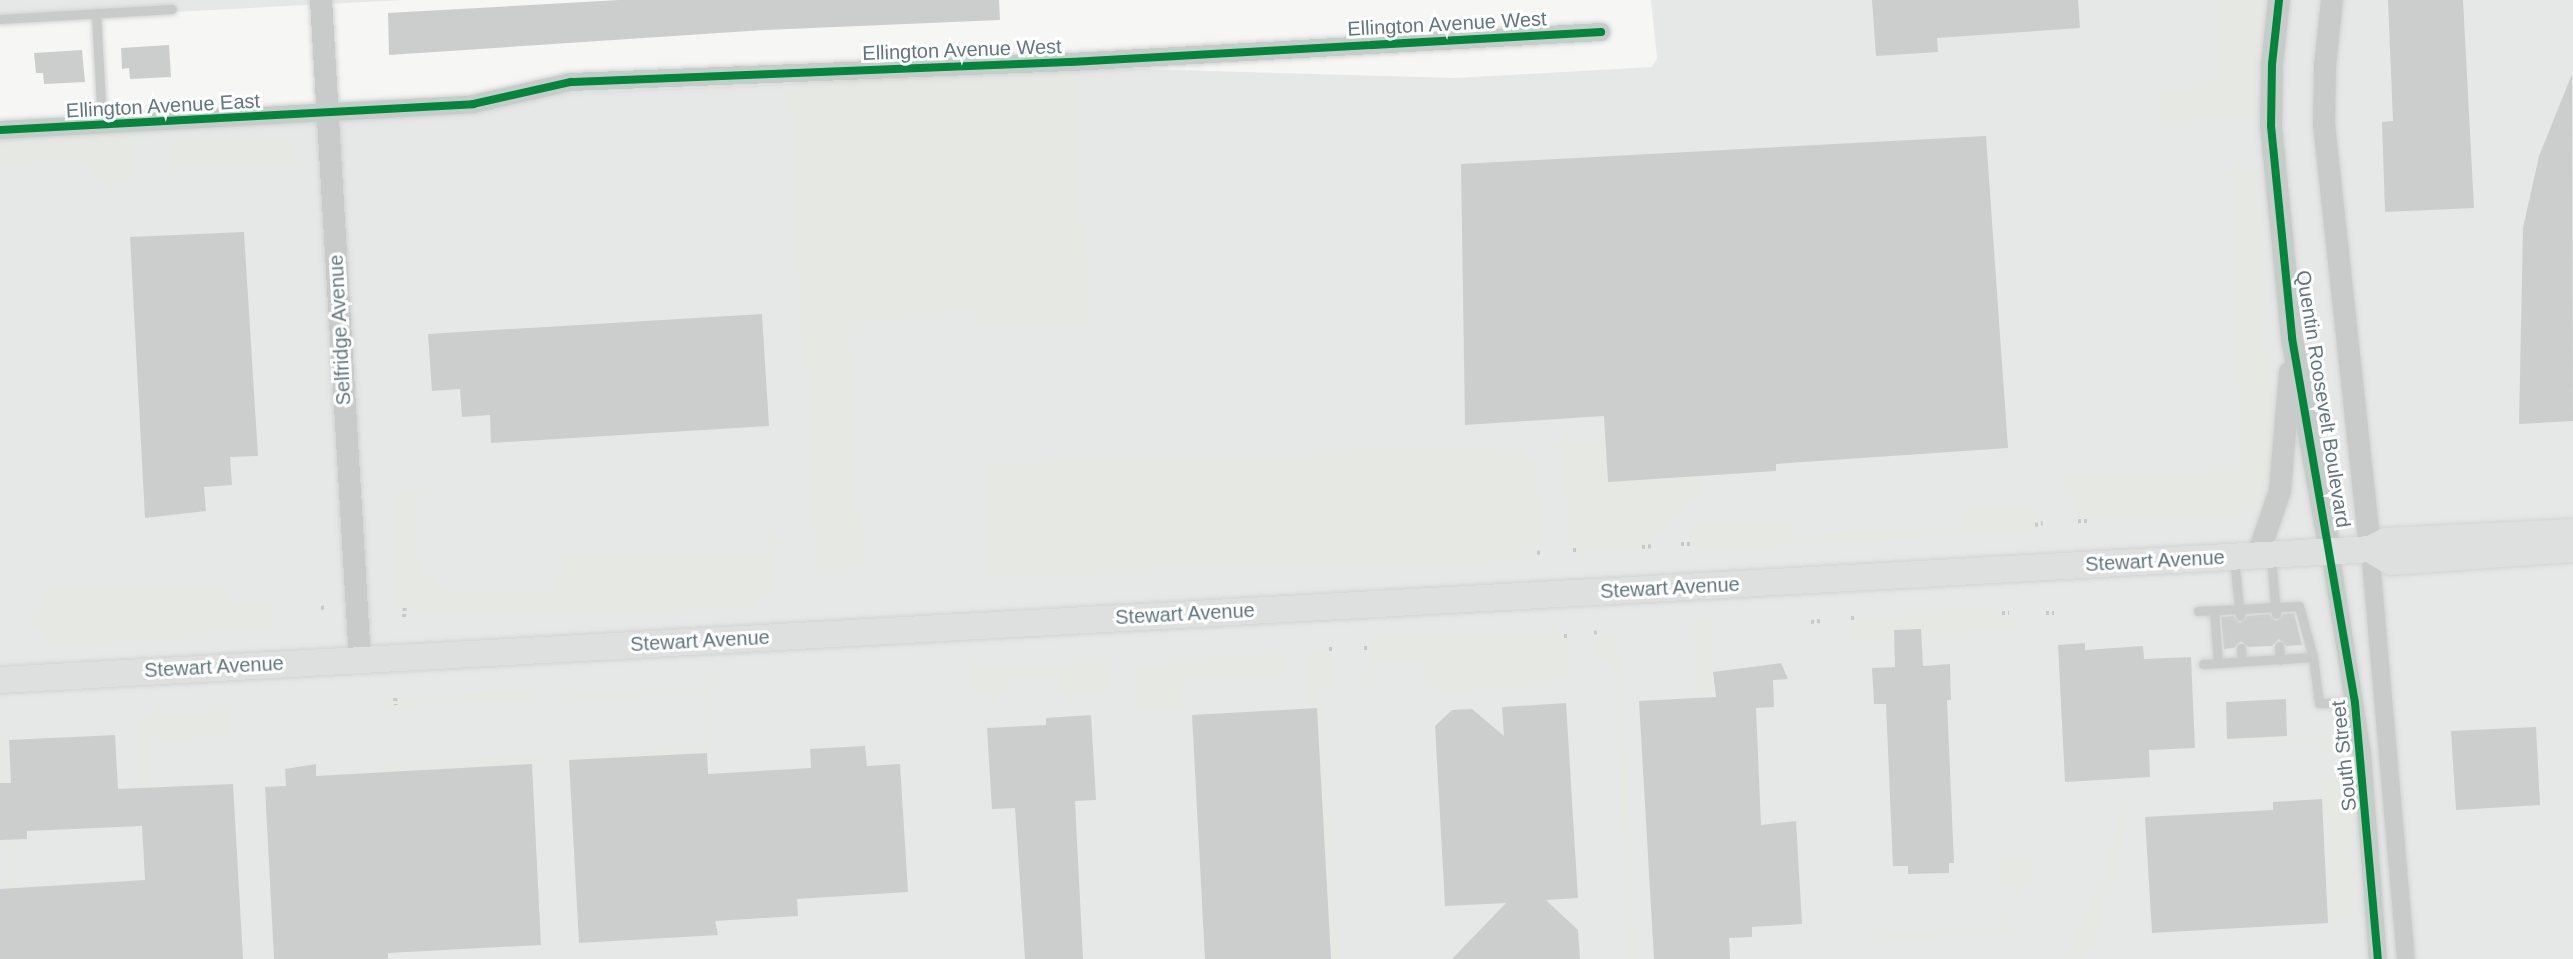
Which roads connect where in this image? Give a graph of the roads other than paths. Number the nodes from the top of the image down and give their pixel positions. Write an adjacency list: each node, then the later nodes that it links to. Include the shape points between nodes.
1 (321, 0): 8 (street, Selfridge Avenue)
2 (2279, 0): 11 (street, Quentin Roosevelt Boulevard, via 2271,126)
3 (2332, 0): 13 (street, Quentin Roosevelt Boulevard, via 2324,124)
4 (172, 9): 5 (lane)
5 (96, 13): 6 (lane); 9 (lane)
6 (0, 19)
7 (1601, 32): 8 (street, Ellington Avenue West, via 1081,62 571,82 473,104)
8 (327, 115): 9 (street, Ellington Avenue East); 24 (street, Selfridge Avenue)
9 (102, 125): 10 (street, Ellington Avenue East)
10 (0, 130)
11 (2292, 338): 15 (street, Quentin Roosevelt Boulevard); 16 (street, via 2280,491)
12 (2573, 532): 13 (main road, Stewart Avenue, via 2386,541)
13 (2370, 549): 14 (main road, Stewart Avenue, via 2391,562); 15 (main road, Stewart Avenue); 32 (street)
14 (2573, 549)
15 (2330, 551): 16 (main road, Stewart Avenue); 30 (street, South Street)
16 (2254, 556): 18 (lane); 20 (lane); 24 (main road, Stewart Avenue)
17 (2214, 610): 19 (lane); 20 (lane); 27 (lane)
18 (2276, 610): 20 (lane); 23 (lane, via 2299,606)
19 (2198, 611)
20 (2239, 613)
21 (2279, 646): 25 (lane)
22 (2241, 648): 26 (lane)
23 (2313, 657): 25 (lane); 30 (lane, via 2319,703)
24 (360, 660): 29 (main road, Stewart Avenue)
25 (2280, 660): 26 (lane)
26 (2242, 661): 27 (lane)
27 (2218, 663): 28 (lane)
28 (2203, 664)
29 (0, 680)
30 (2355, 703): 31 (street, South Street)
31 (2378, 959)
32 (2406, 959)

